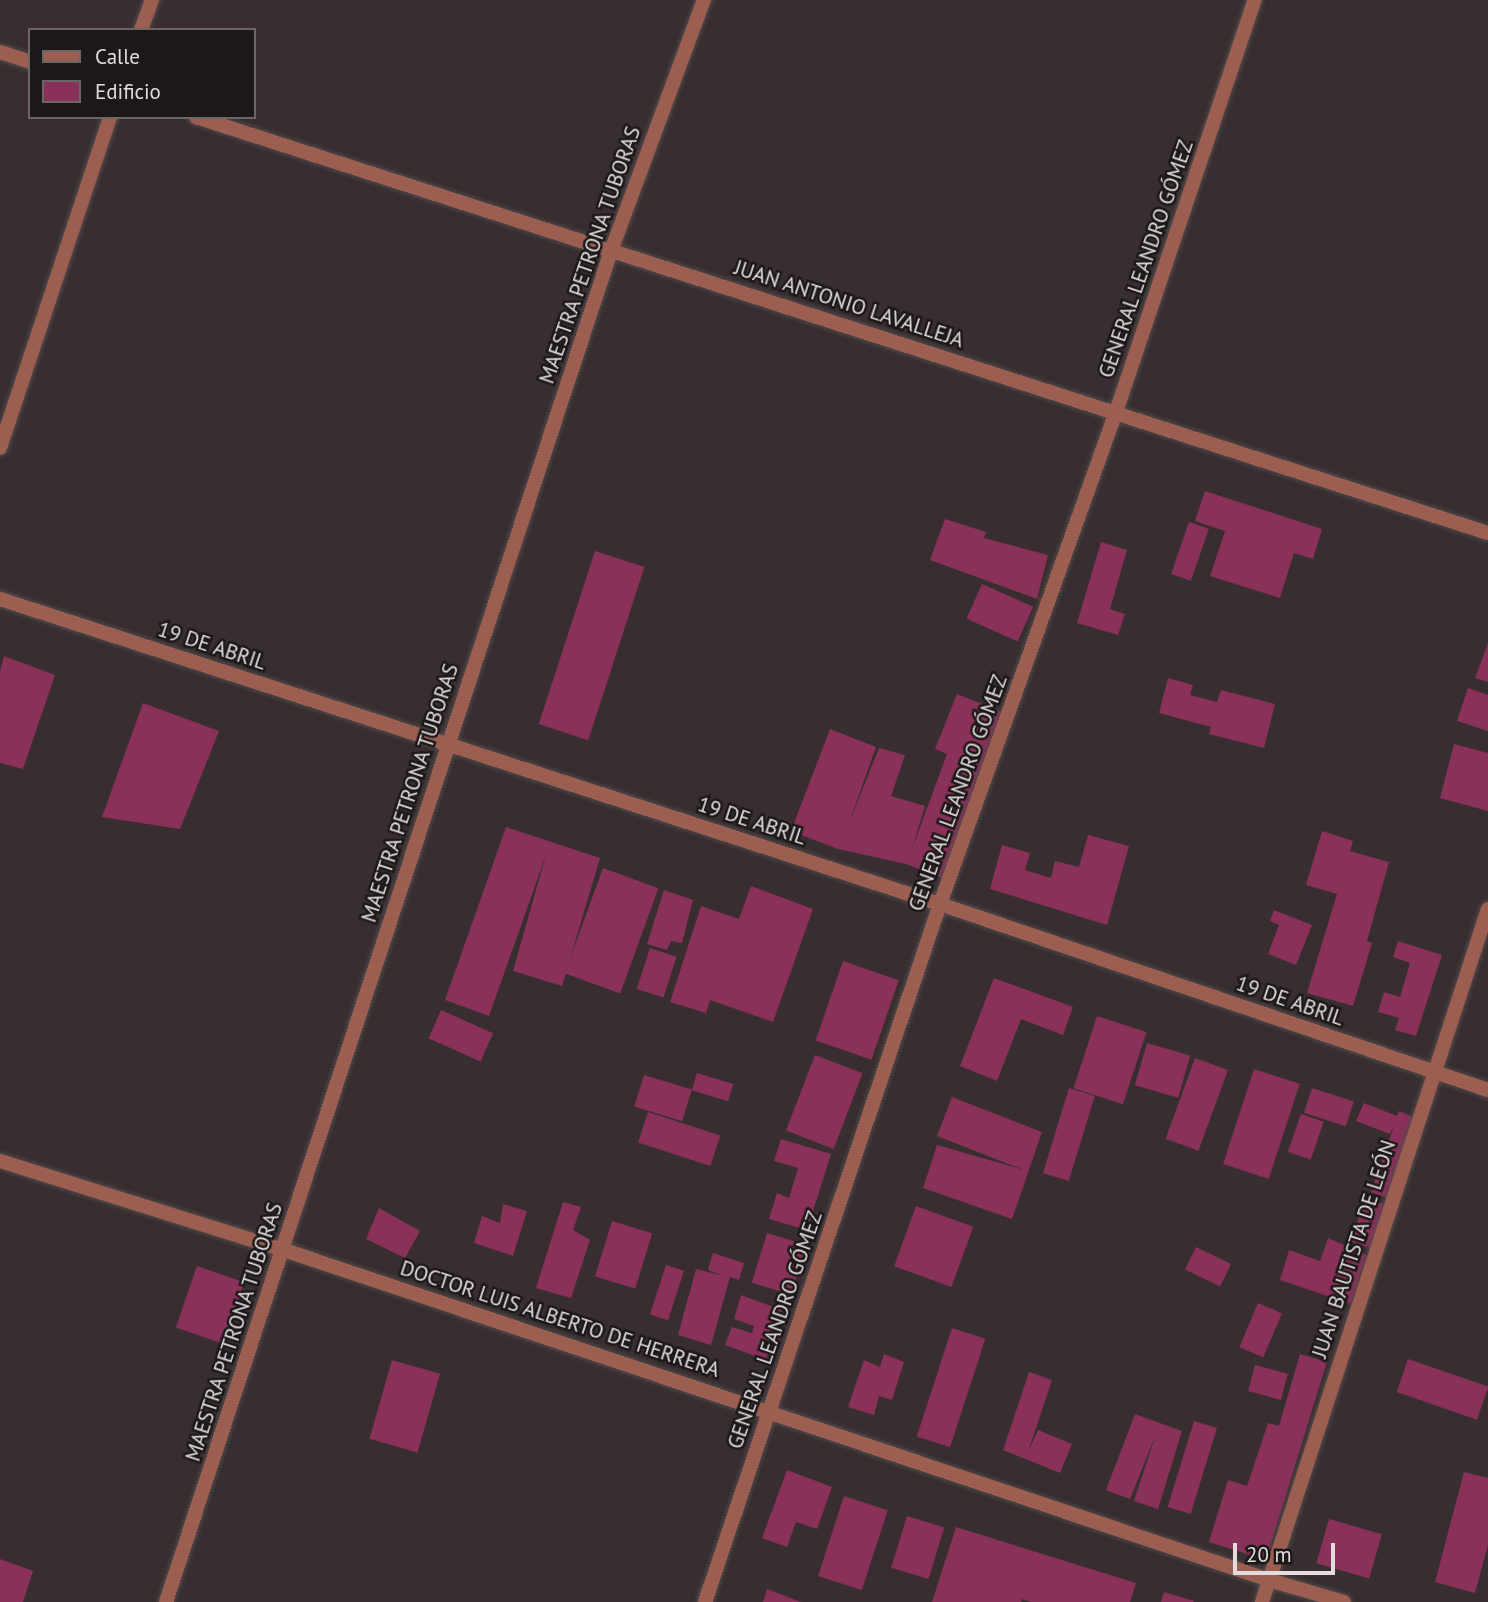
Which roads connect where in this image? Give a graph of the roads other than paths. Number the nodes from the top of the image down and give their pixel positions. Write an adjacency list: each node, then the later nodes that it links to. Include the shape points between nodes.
1 (152, 0): 4 (street)
2 (704, 0): 9 (street, MAESTRA PETRONA TUBORAS)
3 (1255, 0): 10 (street, GENERAL LEANDRO GÓMEZ)
4 (142, 28)
5 (0, 52): 6 (street)
6 (28, 61)
7 (109, 119): 11 (street)
8 (202, 119): 9 (street, JUAN ANTONIO LAVALLEJA)
9 (611, 251): 10 (street, JUAN ANTONIO LAVALLEJA); 14 (street, MAESTRA PETRONA TUBORAS)
10 (1116, 412): 12 (street, JUAN ANTONIO LAVALLEJA); 15 (street, GENERAL LEANDRO GÓMEZ)
11 (0, 448)
12 (1488, 533)
13 (0, 599): 14 (street, 19 DE ABRIL)
14 (448, 744): 15 (street, 19 DE ABRIL); 20 (street, MAESTRA PETRONA TUBORAS)
15 (940, 904): 17 (street, 19 DE ABRIL); 21 (street, GENERAL LEANDRO GÓMEZ)
16 (1488, 909): 17 (street, JUAN BAUTISTA DE LEÓN)
17 (1433, 1072): 18 (street, 19 DE ABRIL); 22 (street, JUAN BAUTISTA DE LEÓN)
18 (1488, 1090)
19 (0, 1161): 20 (street, DOCTOR LUIS ALBERTO DE HERRERA)
20 (284, 1250): 21 (street, DOCTOR LUIS ALBERTO DE HERRERA); 23 (street, MAESTRA PETRONA TUBORAS)
21 (771, 1411): 22 (street, DOCTOR LUIS ALBERTO DE HERRERA); 24 (street, GENERAL LEANDRO GÓMEZ)
22 (1269, 1580): 25 (street, JUAN BAUTISTA DE LEÓN); 26 (street, DOCTOR LUIS ALBERTO DE HERRERA)
23 (166, 1602)
24 (705, 1602)
25 (1262, 1602)
26 (1344, 1602)

